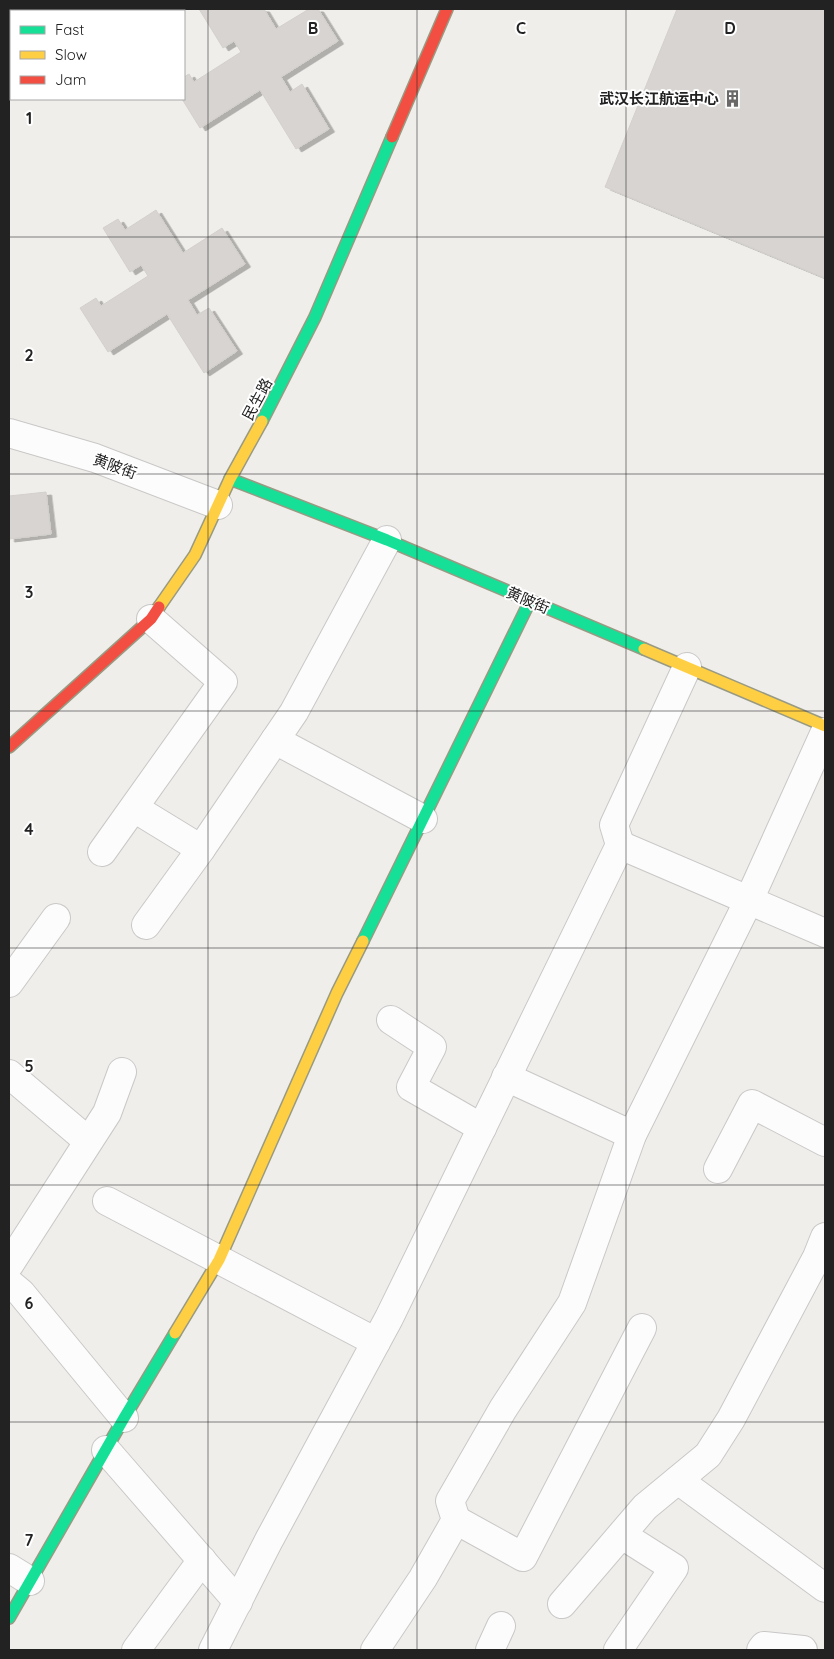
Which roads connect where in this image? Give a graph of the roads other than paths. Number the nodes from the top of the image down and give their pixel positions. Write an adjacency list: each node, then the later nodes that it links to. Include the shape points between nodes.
1 (447, 9): 3 (street, 民生路, via 314,317)
2 (9, 433): 4 (street, 黄陂街, via 95,458)
3 (230, 479): 4 (street, 民生路); 5 (street, 黄陂街)
4 (218, 505): 7 (street, 民生路, via 195,555)
5 (387, 540): 6 (street, 黄陂街); 11 (street)
6 (530, 601): 8 (street, 黄陂街); 14 (street)
7 (151, 619): 12 (street, 民生路); 13 (street, via 223,682)
8 (687, 667): 9 (street, 黄陂街); 15 (street, via 614,825)
9 (825, 726)
10 (825, 732): 18 (street)
11 (276, 740): 14 (street); 16 (street)
12 (9, 747)
13 (134, 808): 16 (street); 17 (street)
14 (423, 819): 34 (street, via 337,993)
15 (620, 845): 18 (street); 26 (street)
16 (201, 849): 20 (street)
17 (102, 852)
18 (749, 900): 21 (street); 28 (street)
19 (56, 918): 22 (street)
20 (146, 925)
21 (825, 933)
22 (9, 983)
23 (391, 1020): 27 (street, via 432,1047 411,1087)
24 (122, 1072): 29 (street, via 107,1113)
25 (9, 1074): 29 (street)
26 (506, 1077): 27 (street); 28 (street)
27 (482, 1128): 38 (street)
28 (632, 1135): 42 (street, via 572,1303 503,1409 450,1500)
29 (88, 1141): 35 (street)
30 (825, 1142): 31 (street, via 752,1104)
31 (718, 1169)
32 (107, 1200): 34 (street)
33 (825, 1237): 41 (street, via 731,1419 708,1455)
34 (219, 1260): 38 (street); 39 (street)
35 (9, 1266)
36 (13, 1295): 39 (street)
37 (642, 1328): 42 (street, via 523,1557)
38 (376, 1342): 47 (street)
39 (124, 1418): 40 (street)
40 (106, 1450): 44 (street); 45 (street)
41 (678, 1480): 43 (street, via 645,1507); 46 (street)
42 (456, 1520): 52 (street, via 423,1578)
43 (622, 1535): 48 (street); 53 (street, via 674,1568)
44 (202, 1560): 47 (street); 51 (street)
45 (19, 1575): 49 (street)
46 (825, 1588)
47 (238, 1602): 50 (street)
48 (562, 1604)
49 (9, 1618)
50 (223, 1646)
51 (136, 1650)
52 (375, 1650)
53 (618, 1650)
54 (761, 1650): 55 (street, via 764,1646)
55 (803, 1650)

